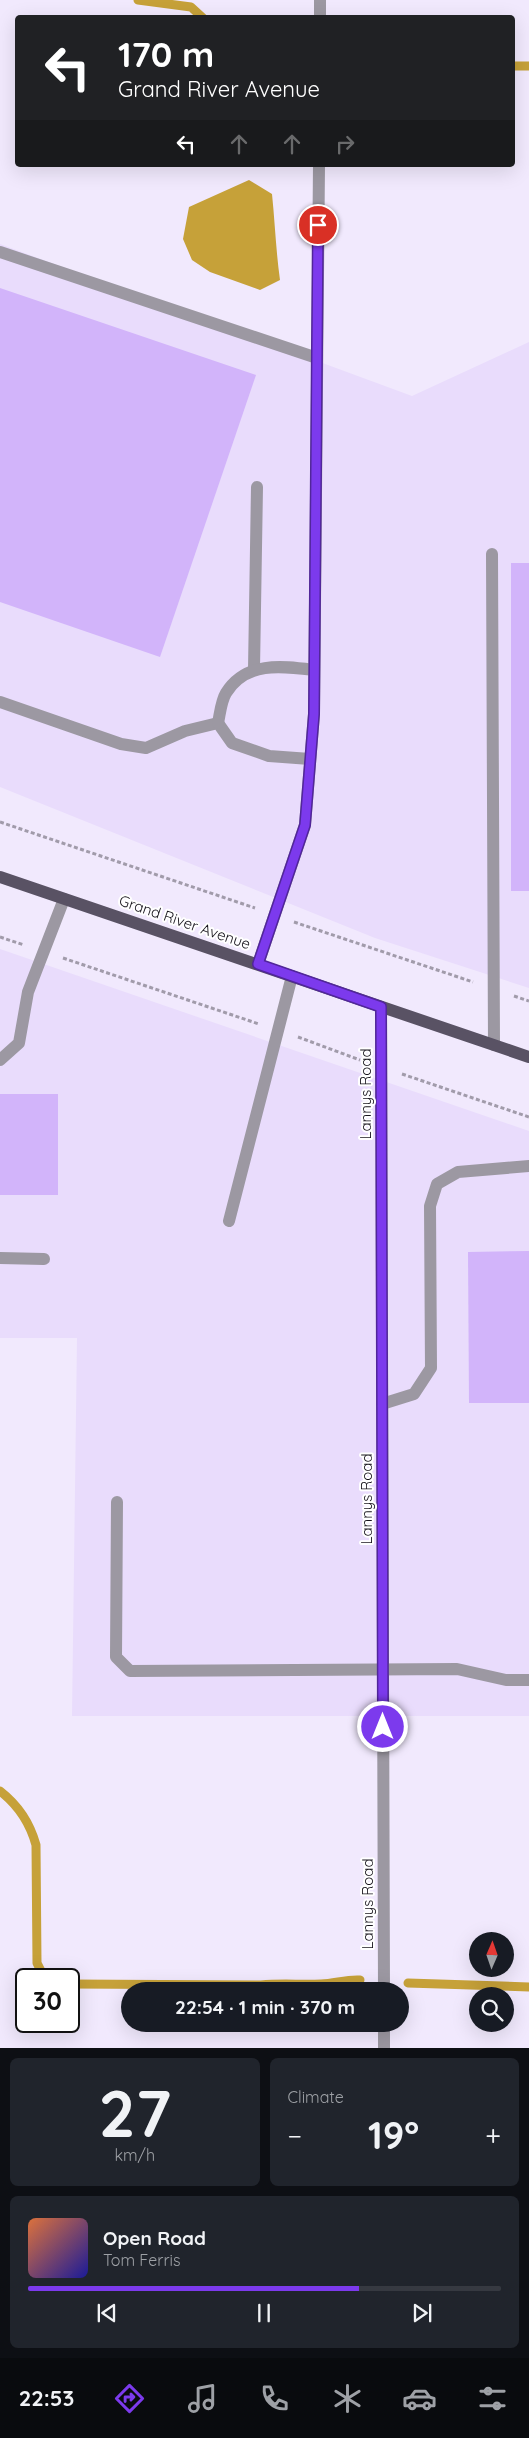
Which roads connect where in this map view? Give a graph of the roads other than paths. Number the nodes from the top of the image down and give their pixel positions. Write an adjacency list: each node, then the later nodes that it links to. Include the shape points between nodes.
1 (320, 0): 2 (street)
2 (320, 15)
3 (318, 167): 5 (street)
4 (0, 252): 5 (street)
5 (317, 358): 9 (street)
6 (257, 487): 8 (street)
7 (492, 554): 18 (street)
8 (254, 669): 9 (street, via 276,666); 11 (street, via 237,680 225,694)
9 (314, 670): 12 (street)
10 (0, 702): 11 (street, via 121,744 146,748 185,731)
11 (218, 723): 12 (street, via 232,743 248,750 269,756)
12 (310, 759): 15 (street, via 305,825)
13 (0, 877): 14 (main road, Grand River Avenue)
14 (64, 899): 15 (main road, Grand River Avenue); 20 (street, via 28,992 19,1043)
15 (258, 964): 16 (main road, Grand River Avenue)
16 (292, 976): 17 (main road, Grand River Avenue); 22 (street)
17 (381, 1007): 18 (main road, Grand River Avenue); 25 (street, Lannys Road)
18 (494, 1045): 19 (main road, Grand River Avenue)
19 (529, 1057)
20 (0, 1060)
21 (529, 1166): 25 (street, via 458,1172 437,1184 430,1206 430,1368 414,1394)
22 (229, 1221)
23 (0, 1258): 24 (street)
24 (44, 1259)
25 (382, 1404): 27 (street, Lannys Road)
26 (117, 1502): 27 (street, via 116,1657 130,1671)
27 (383, 1670): 28 (street, via 457,1670 506,1680); 29 (street, Lannys Road)
28 (529, 1680)
29 (384, 1982)
30 (384, 2032): 31 (street)
31 (384, 2048)

